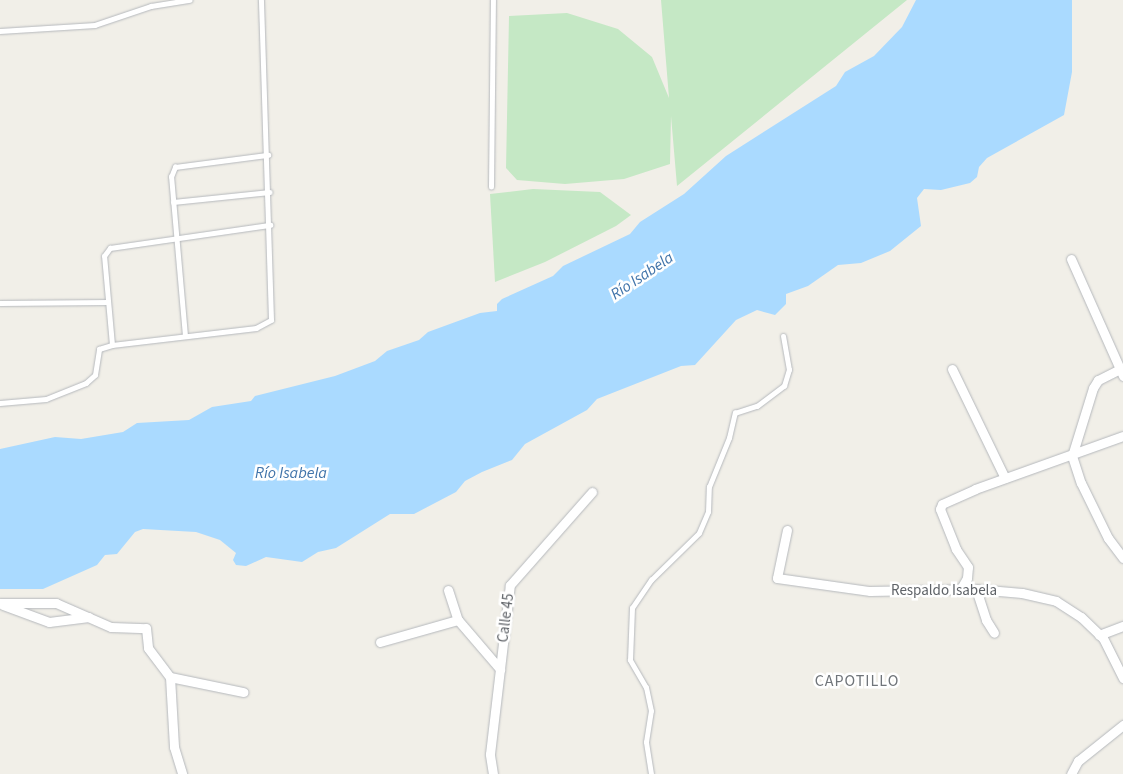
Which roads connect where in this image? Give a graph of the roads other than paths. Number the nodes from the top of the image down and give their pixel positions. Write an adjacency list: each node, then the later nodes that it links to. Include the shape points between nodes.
1 (190, 0): 4 (lane, via 151,6 128,17 95,25)
2 (261, 0): 5 (lane)
3 (493, 0): 6 (lane)
4 (0, 31)
5 (268, 155): 7 (lane); 8 (lane, via 175,167)
6 (491, 187)
7 (270, 192): 8 (lane); 9 (lane)
8 (173, 202): 10 (lane)
9 (270, 224): 10 (lane); 14 (lane, via 272,320 256,328)
10 (177, 238): 12 (lane, via 110,248 104,256); 14 (lane)
11 (1070, 259): 18 (street)
12 (108, 302): 13 (lane); 16 (lane)
13 (0, 303)
14 (185, 336): 16 (lane)
15 (783, 337): 43 (lane, via 789,370 784,386 757,406 735,413 729,438 709,487 708,512 699,533 651,580 632,608 630,660 646,688 651,711 646,742)
16 (112, 345): 19 (lane, via 99,349 95,375 86,383 46,399)
17 (952, 369): 22 (street)
18 (1122, 372): 21 (street, via 1098,380 1093,388)
19 (0, 402)
20 (1123, 436): 21 (street)
21 (1072, 456): 22 (street); 25 (street, via 1081,483 1108,538)
22 (1005, 478): 28 (street, via 940,507 956,550 968,567 967,578)
23 (592, 492): 36 (street, Calle 45, via 510,585)
24 (788, 530): 28 (street, Respaldo Isabela, via 778,578 870,591)
25 (1123, 558)
26 (976, 589): 28 (street, Respaldo Isabela); 33 (street); 34 (street, Respaldo Isabela, via 1022,593 1056,601 1081,616)
27 (448, 590): 31 (street)
28 (960, 590)
29 (0, 604): 30 (street, via 56,603); 30 (street, via 49,622)
30 (89, 617): 37 (street, via 111,627 138,625 146,628 148,648)
31 (458, 620): 35 (street); 36 (street)
32 (1123, 626): 34 (street)
33 (994, 633)
34 (1099, 635): 38 (street, Respaldo Isabela)
35 (380, 642)
36 (500, 669): 42 (street, Calle 45, via 490,754)
37 (170, 677): 39 (street); 41 (street, via 174,747)
38 (1123, 678)
39 (243, 692)
40 (1123, 725): 44 (street, via 1078,761)
41 (182, 774)
42 (493, 774)
43 (651, 774)
44 (1071, 774)

